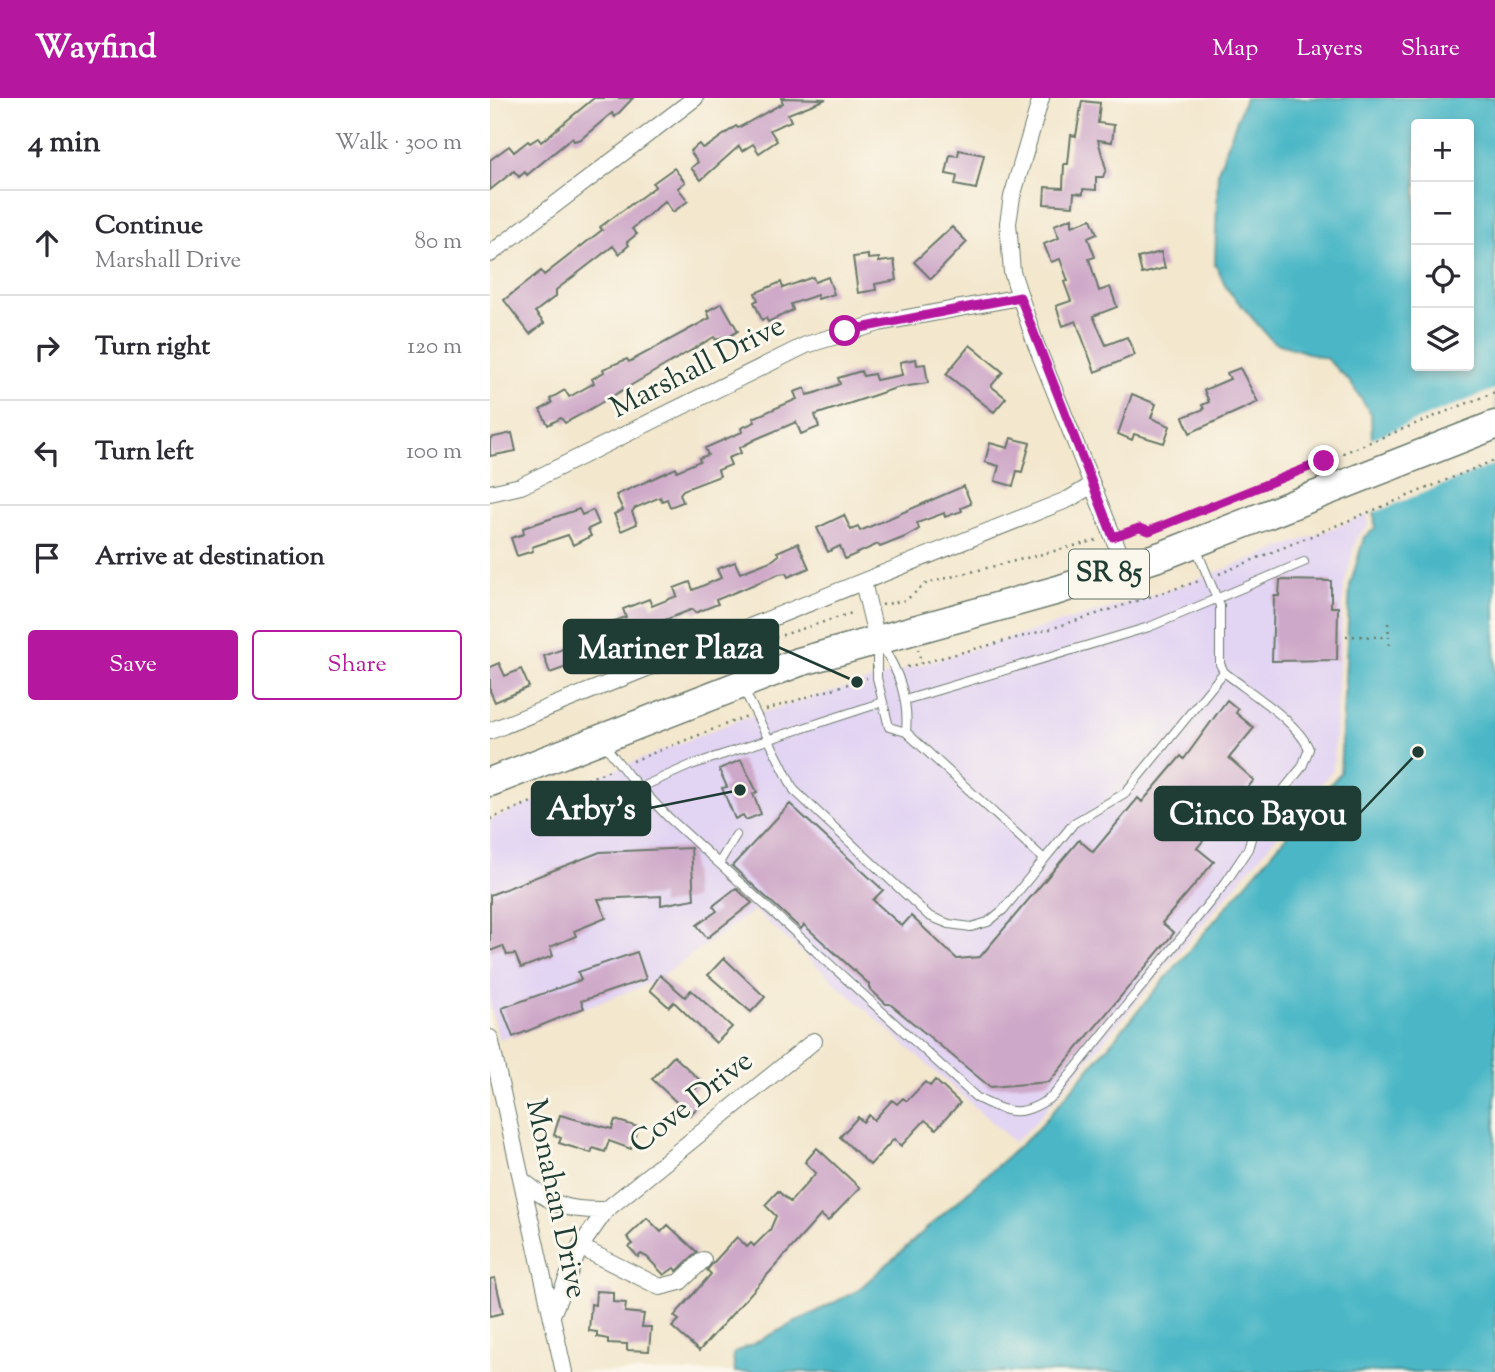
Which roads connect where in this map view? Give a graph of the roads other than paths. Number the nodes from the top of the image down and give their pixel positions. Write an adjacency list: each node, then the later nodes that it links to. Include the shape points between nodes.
1 (695, 98): 3 (street)
2 (1041, 98): 4 (street, via 1008,223 1012,272)
3 (490, 254)
4 (1020, 297): 6 (street); 7 (street, Marshall Drive, via 879,323 806,345 520,486)
5 (1495, 425): 8 (highway, SR 85)
6 (1092, 485): 10 (street); 11 (street, via 1069,499)
7 (490, 493)
8 (1194, 544): 10 (highway, SR 85); 12 (lane)
9 (1304, 562): 12 (lane)
10 (1126, 569): 13 (highway, SR 85)
11 (863, 582): 13 (street); 18 (street)
12 (1218, 598): 14 (lane); 16 (lane, via 1149,627)
13 (877, 640): 15 (highway, SR 85); 16 (lane, via 895,670); 17 (lane)
14 (1224, 672): 25 (lane, via 1125,793 1074,823); 26 (lane, via 1305,739 1309,749 1302,767 1255,825 1248,849 1192,925 1053,1096 1023,1112 1006,1112 977,1098)
15 (740, 682): 20 (highway, SR 85); 21 (lane)
16 (905, 700): 19 (lane)
17 (883, 702): 19 (lane, via 889,727); 21 (lane)
18 (490, 731)
19 (906, 732): 25 (lane)
20 (600, 738): 22 (highway, SR 85); 23 (lane)
21 (769, 741): 23 (lane, via 691,765); 25 (lane, via 794,790 929,916 960,926 988,922)
22 (490, 782)
23 (639, 788): 26 (lane)
24 (736, 835): 26 (lane)
25 (1044, 859)
26 (719, 863)
27 (490, 1038): 29 (street, Monahan Drive)
28 (814, 1041): 30 (street, Cove Drive)
29 (523, 1181): 30 (street, via 562,1207); 33 (street, Monahan Drive)
30 (606, 1210): 31 (street, Cove Drive)
31 (580, 1247): 32 (street, via 660,1287 680,1282); 33 (street, Cove Drive)
32 (703, 1260)
33 (552, 1315): 34 (street, Monahan Drive)
34 (564, 1372)

